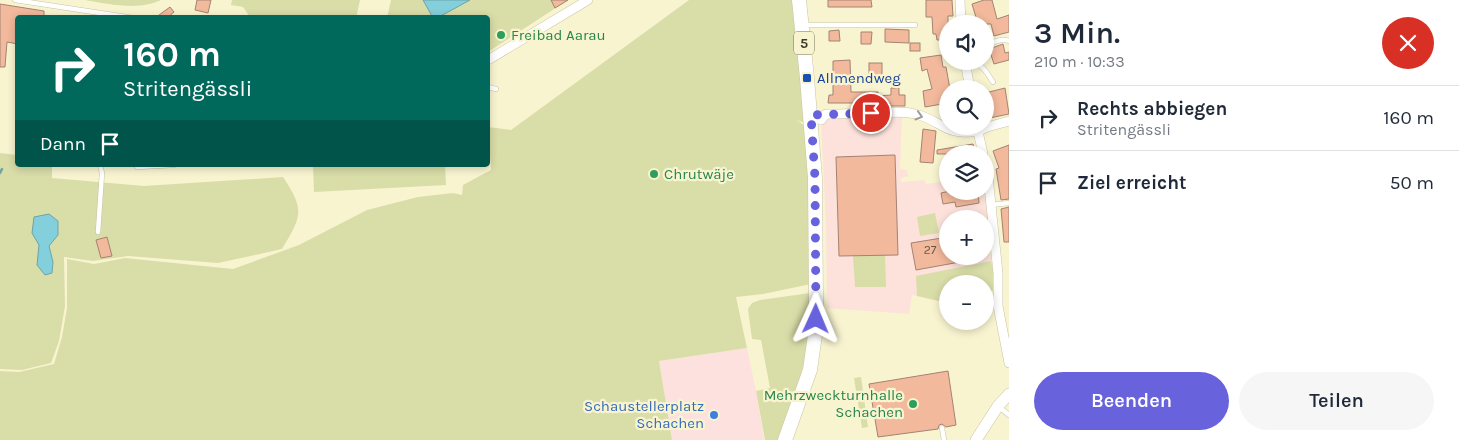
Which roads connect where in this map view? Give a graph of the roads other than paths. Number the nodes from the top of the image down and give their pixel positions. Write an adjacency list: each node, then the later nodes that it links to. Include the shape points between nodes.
1 (15, 0): 5 (lane)
2 (588, 0): 11 (street)
3 (799, 0): 8 (main road, 5)
4 (960, 0): 6 (street)
5 (113, 15)
6 (961, 15)
7 (915, 24): 8 (lane)
8 (802, 26): 14 (main road, 5)
9 (1009, 41): 10 (lane)
10 (994, 42)
11 (490, 59)
12 (490, 88): 13 (lane)
13 (496, 89)
14 (819, 116): 16 (street, one-way to 16, via 902,112); 30 (main road, 5, via 813,356)
15 (1009, 121): 17 (street)
16 (939, 124)
17 (994, 125)
18 (101, 167): 24 (lane)
19 (137, 167): 20 (lane)
20 (149, 167)
21 (990, 200): 23 (street)
22 (1009, 204): 23 (lane)
23 (990, 206): 25 (street, via 998,273 998,306)
24 (98, 232)
25 (1009, 363)
26 (1009, 394): 27 (street)
27 (998, 406): 28 (lane); 32 (street)
28 (1009, 415)
29 (942, 428): 31 (lane)
30 (785, 440)
31 (944, 440)
32 (976, 440)

